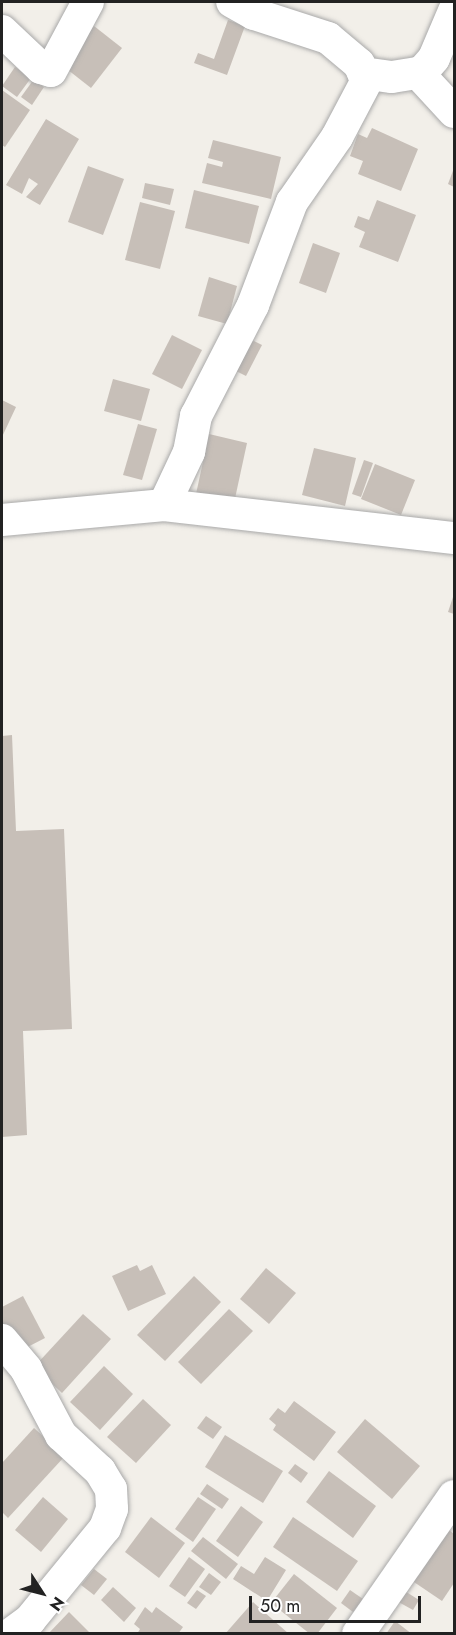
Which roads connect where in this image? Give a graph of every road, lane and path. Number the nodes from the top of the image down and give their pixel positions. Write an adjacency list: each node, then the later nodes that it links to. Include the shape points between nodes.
1 (88, 2): 4 (street, via 51,70 41,68)
2 (232, 2): 5 (street, via 254,14 328,38)
3 (454, 11): 6 (street, via 434,58)
4 (2, 32)
5 (363, 73): 6 (street, via 392,77); 8 (street, via 367,80 362,95 287,211 254,305 196,416 189,452)
6 (418, 73): 7 (street)
7 (454, 112)
8 (164, 505): 9 (street); 10 (street)
9 (2, 520)
10 (454, 538)
11 (2, 1340): 13 (street, via 26,1369 62,1435 100,1470 111,1489 112,1509 105,1528 30,1620)
12 (454, 1496): 14 (street)
13 (11, 1634)
14 (358, 1634)

